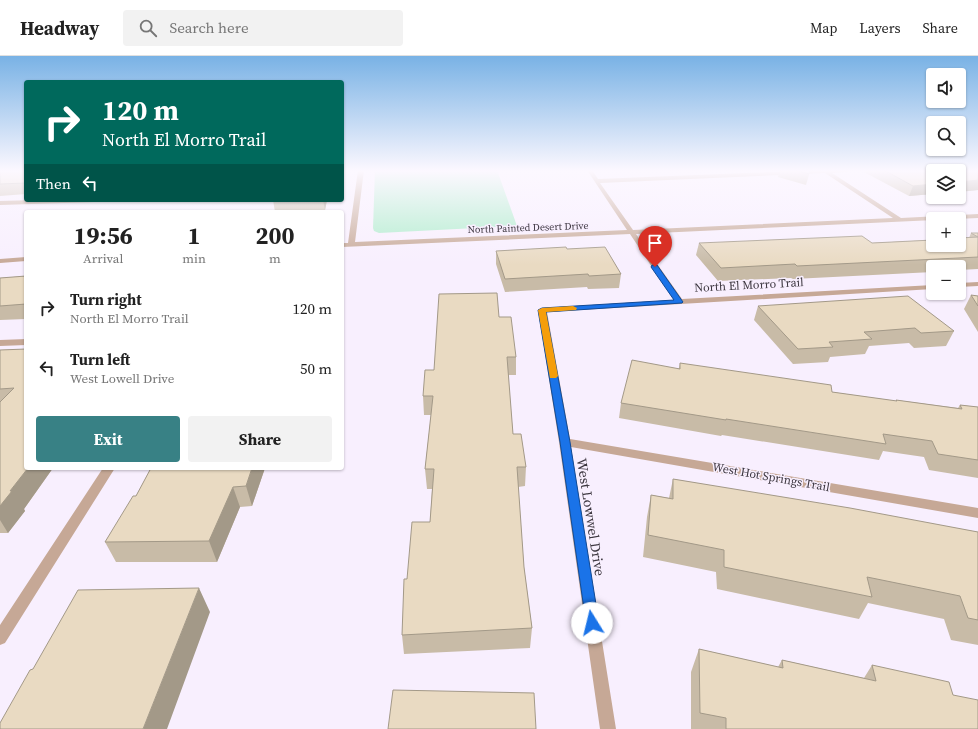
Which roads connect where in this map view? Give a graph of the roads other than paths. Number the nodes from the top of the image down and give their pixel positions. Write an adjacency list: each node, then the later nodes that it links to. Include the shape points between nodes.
1 (357, 201): 9 (street)
2 (610, 201): 8 (street)
3 (873, 201): 7 (street)
4 (32, 202): 5 (street)
5 (0, 203)
6 (978, 216): 7 (street, North Painted Desert Drive)
7 (899, 219): 8 (street, North Painted Desert Drive)
8 (630, 232): 9 (street, North Painted Desert Drive); 16 (street)
9 (351, 244): 10 (street, North Painted Desert Drive)
10 (344, 245)
11 (24, 259): 12 (street)
12 (0, 261)
13 (978, 284): 14 (street)
14 (966, 285)
15 (926, 287): 16 (street, North El Morro Trail)
16 (679, 302): 17 (street, North El Morro Trail)
17 (542, 310): 20 (street, West Lowwel Drive)
18 (24, 342): 19 (street)
19 (0, 343)
20 (565, 442): 22 (street, West Hot Springs Trail); 24 (street, West Lowwel Drive)
21 (109, 470): 23 (street)
22 (978, 513)
23 (0, 638)
24 (608, 729)

